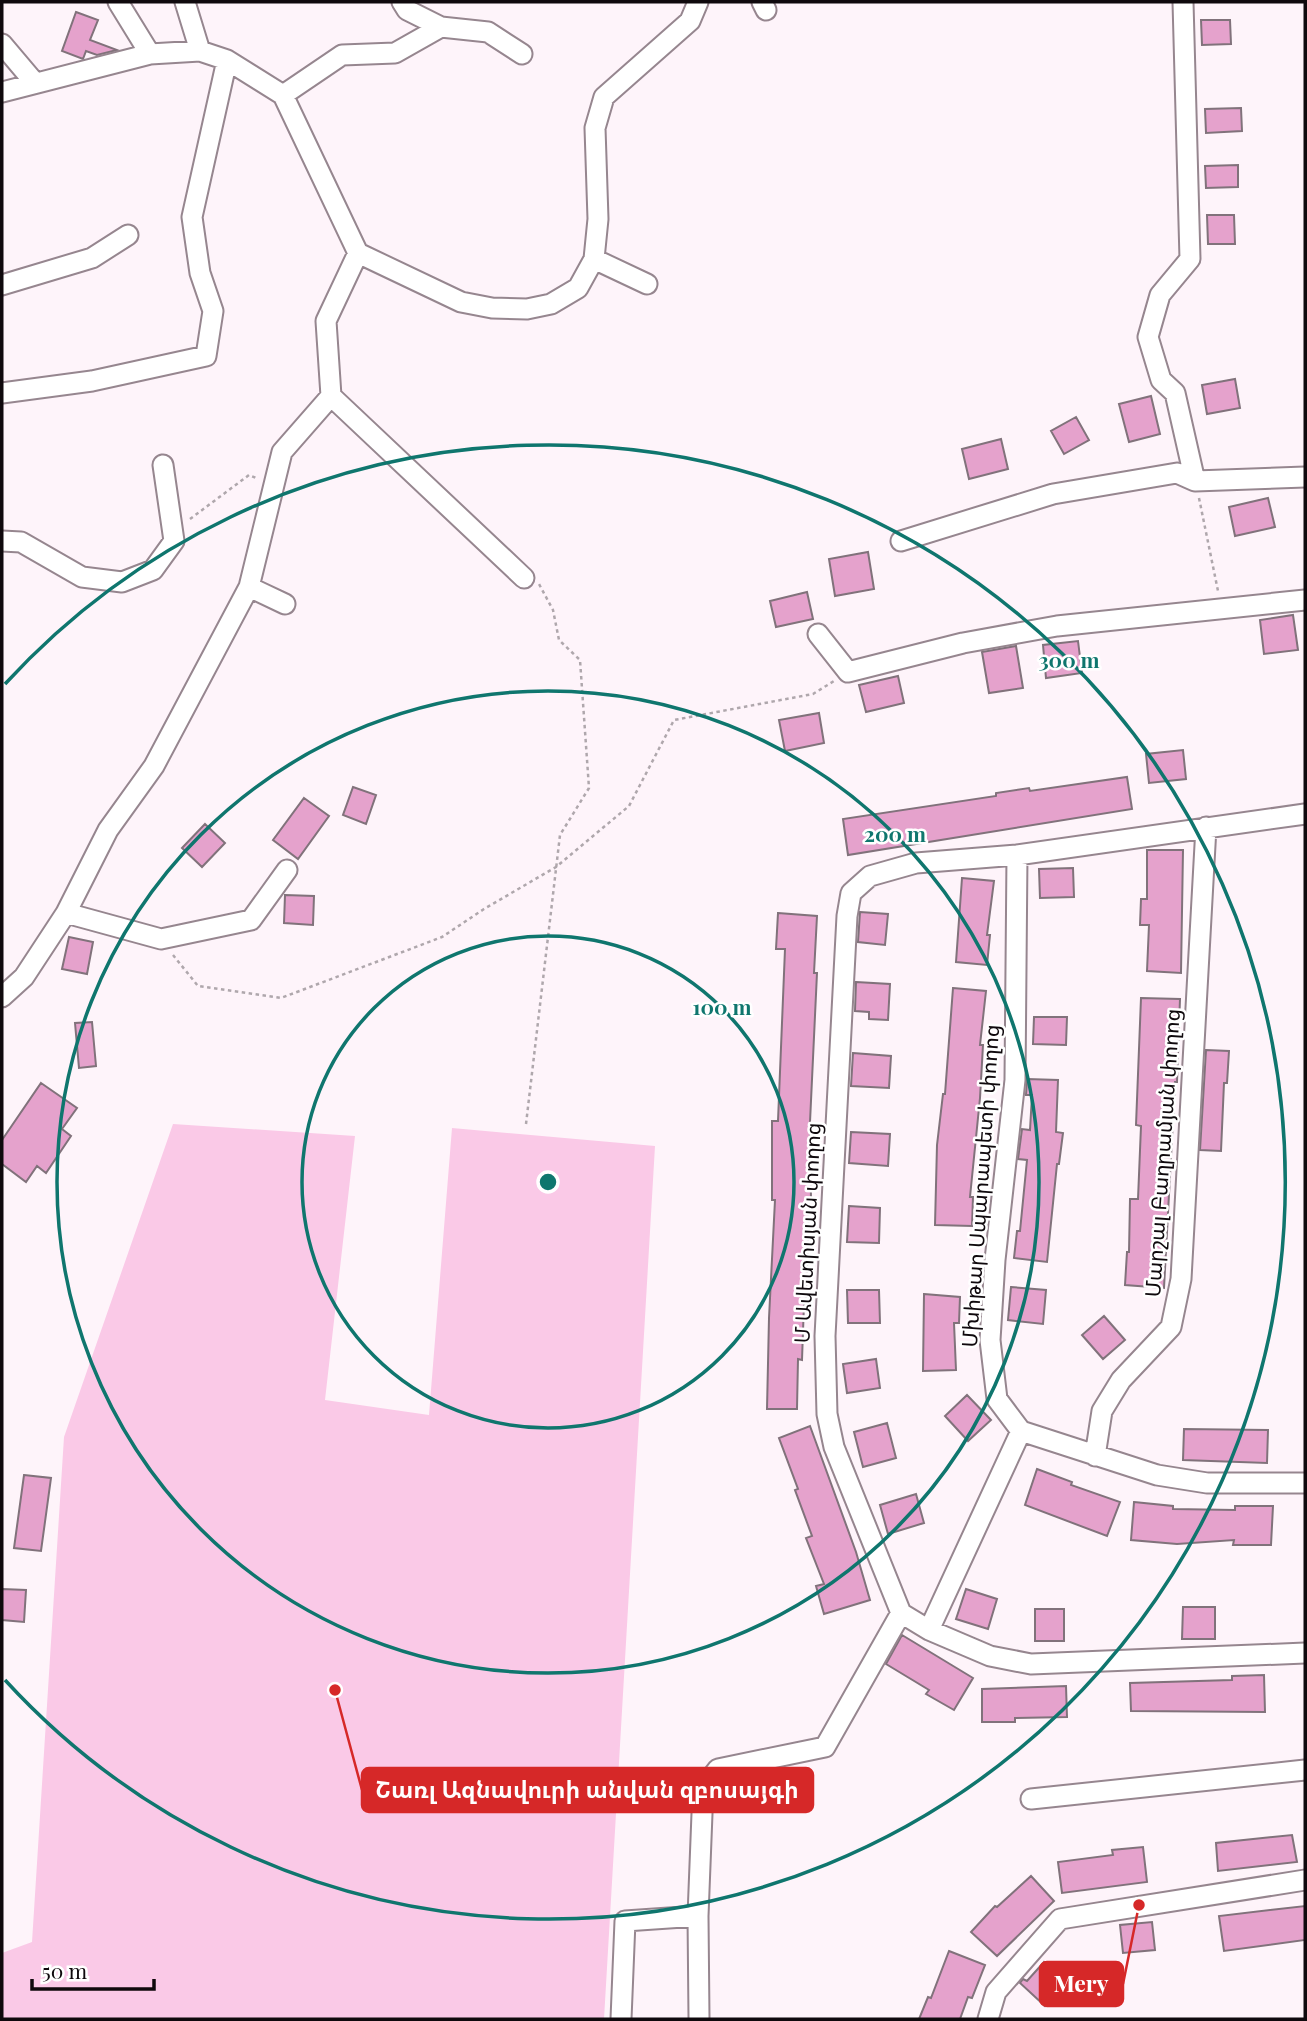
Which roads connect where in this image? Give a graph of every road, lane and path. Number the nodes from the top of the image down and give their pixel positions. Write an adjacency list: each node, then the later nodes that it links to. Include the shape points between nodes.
1 (118, 2): 9 (street)
2 (185, 2): 8 (street)
3 (402, 2): 6 (street, via 407,10)
4 (698, 2): 17 (street, via 690,21 604,97 595,128 598,219)
5 (1183, 2): 25 (street, via 1190,259 1160,295 1148,338 1161,380 1175,393)
6 (441, 27): 10 (street, via 488,32); 14 (street, via 394,53 342,55)
7 (2, 44): 12 (street)
8 (200, 51): 9 (street); 11 (street)
9 (150, 54): 12 (street)
10 (522, 54)
11 (227, 60): 14 (street); 20 (street, via 192,217 200,273 213,311 205,356 92,381)
12 (34, 83): 13 (street)
13 (2, 92)
14 (283, 95): 16 (street)
15 (128, 235): 19 (street, via 92,258)
16 (358, 253): 17 (street, via 461,302 527,309 551,304 578,288); 21 (street, via 326,321)
17 (594, 259): 18 (street)
18 (647, 284)
19 (2, 285)
20 (2, 393)
21 (331, 396): 29 (street); 30 (street, via 282,452)
22 (163, 465): 26 (street)
23 (249, 475): 26 (path)
24 (1305, 477): 25 (street)
25 (1195, 481): 28 (street, via 1177,473 1054,494); 33 (path)
26 (173, 525): 27 (street, via 174,541 153,570 122,582 82,577 21,542)
27 (2, 541)
28 (901, 541)
29 (524, 578): 39 (path, via 539,583 553,610 559,640 580,660 589,788 560,835)
30 (249, 587): 32 (street); 41 (street, via 154,766 108,830)
31 (1305, 600): 33 (street)
32 (285, 604)
33 (1222, 610): 35 (street, via 1058,626 963,643)
34 (818, 634): 35 (street)
35 (848, 672): 39 (path, via 813,694 674,720 629,806)
36 (1305, 814): 37 (street, Մ Ավետիսյան փողոց)
37 (1206, 827): 38 (street, Մ Ավետիսյան փողոց); 46 (street, Մարշալ Բաղրամյան փողոց, via 1181,1279 1171,1327 1121,1380 1101,1411)
38 (1017, 855): 45 (street, Մխիթար Սպարապետի փողոց, via 1014,1080 990,1340 997,1399); 48 (street, Մ Ավետիսյան փողոց, via 916,863 870,876 851,893 847,916 825,1336 827,1414 834,1447)
39 (556, 867): 42 (path, via 442,937 281,998 198,986); 44 (path)
40 (286, 870): 42 (street, via 251,920)
41 (66, 913): 42 (street); 43 (street, via 24,976)
42 (161, 939)
43 (2, 997)
44 (526, 1124)
45 (1021, 1431): 46 (street); 49 (street)
46 (1095, 1456): 47 (street, via 1157,1475 1207,1483)
47 (1305, 1483)
48 (901, 1613): 49 (street); 54 (street, via 825,1747 718,1769 703,1788)
49 (929, 1630): 50 (street, via 990,1656 1031,1664)
50 (1305, 1653)
51 (1305, 1770): 52 (street)
52 (1031, 1799)
53 (1305, 1880): 57 (street, via 1060,1919 996,1992)
54 (698, 1916): 55 (street); 56 (street, via 625,1921)
55 (698, 2018)
56 (621, 2019)
57 (988, 2019)

